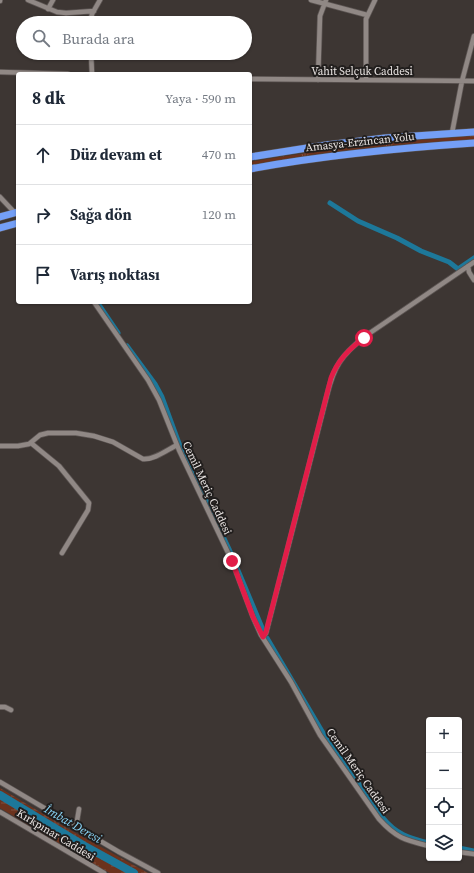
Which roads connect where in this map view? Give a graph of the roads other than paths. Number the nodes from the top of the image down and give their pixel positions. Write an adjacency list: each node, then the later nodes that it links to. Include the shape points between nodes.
1 (28, 0): 7 (street)
2 (53, 0): 7 (street)
3 (100, 0): 8 (street)
4 (311, 0): 6 (street)
5 (375, 0): 9 (street)
6 (325, 2): 9 (street); 17 (street, via 320,16)
7 (48, 9): 8 (street, via 66,13)
8 (94, 11): 10 (street)
9 (366, 15): 18 (street)
10 (92, 16)
11 (474, 36): 19 (street)
12 (92, 60): 15 (street)
13 (0, 72): 14 (street)
14 (16, 72)
15 (92, 72)
16 (252, 79): 17 (street, Vahit Selçuk Caddesi)
17 (318, 80): 18 (street, Vahit Selçuk Caddesi)
18 (366, 80): 19 (street, Vahit Selçuk Caddesi)
19 (462, 81): 20 (street, Vahit Selçuk Caddesi); 22 (street)
20 (474, 81)
21 (474, 132): 22 (highway, Amasya-Erzincan Yolu)
22 (452, 133): 24 (highway, Amasya-Erzincan Yolu, via 367,140)
23 (474, 143): 25 (highway, Amasya-Erzincan Yolu, via 319,157)
24 (252, 158)
25 (252, 169)
26 (0, 197): 27 (street)
27 (16, 213): 28 (highway)
28 (0, 217)
29 (16, 224): 30 (highway)
30 (0, 228)
31 (474, 262): 32 (street)
32 (468, 266): 33 (street); 39 (street, via 364,338 347,351 337,365 328,389)
33 (474, 280)
34 (95, 304): 36 (street, Cemil Meriç Caddesi, via 154,390)
35 (31, 443): 36 (street, via 40,435 48,433 86,434 113,442 146,459); 37 (street); 38 (street, via 59,466 89,503 88,510)
36 (177, 445): 39 (street, Cemil Meriç Caddesi, via 232,561)
37 (0, 446)
38 (62, 553)
39 (263, 637): 46 (street, Cemil Meriç Caddesi, via 320,735 379,819 398,836)
40 (0, 707): 41 (street)
41 (11, 710)
42 (0, 782): 45 (street, Kırkpınar Caddesi)
43 (79, 809): 45 (street)
44 (0, 812): 49 (street, Kırkpınar Caddesi)
45 (76, 827): 50 (street, Kırkpınar Caddesi)
46 (426, 845)
47 (462, 852): 48 (street)
48 (474, 854)
49 (104, 873)
50 (158, 873)

